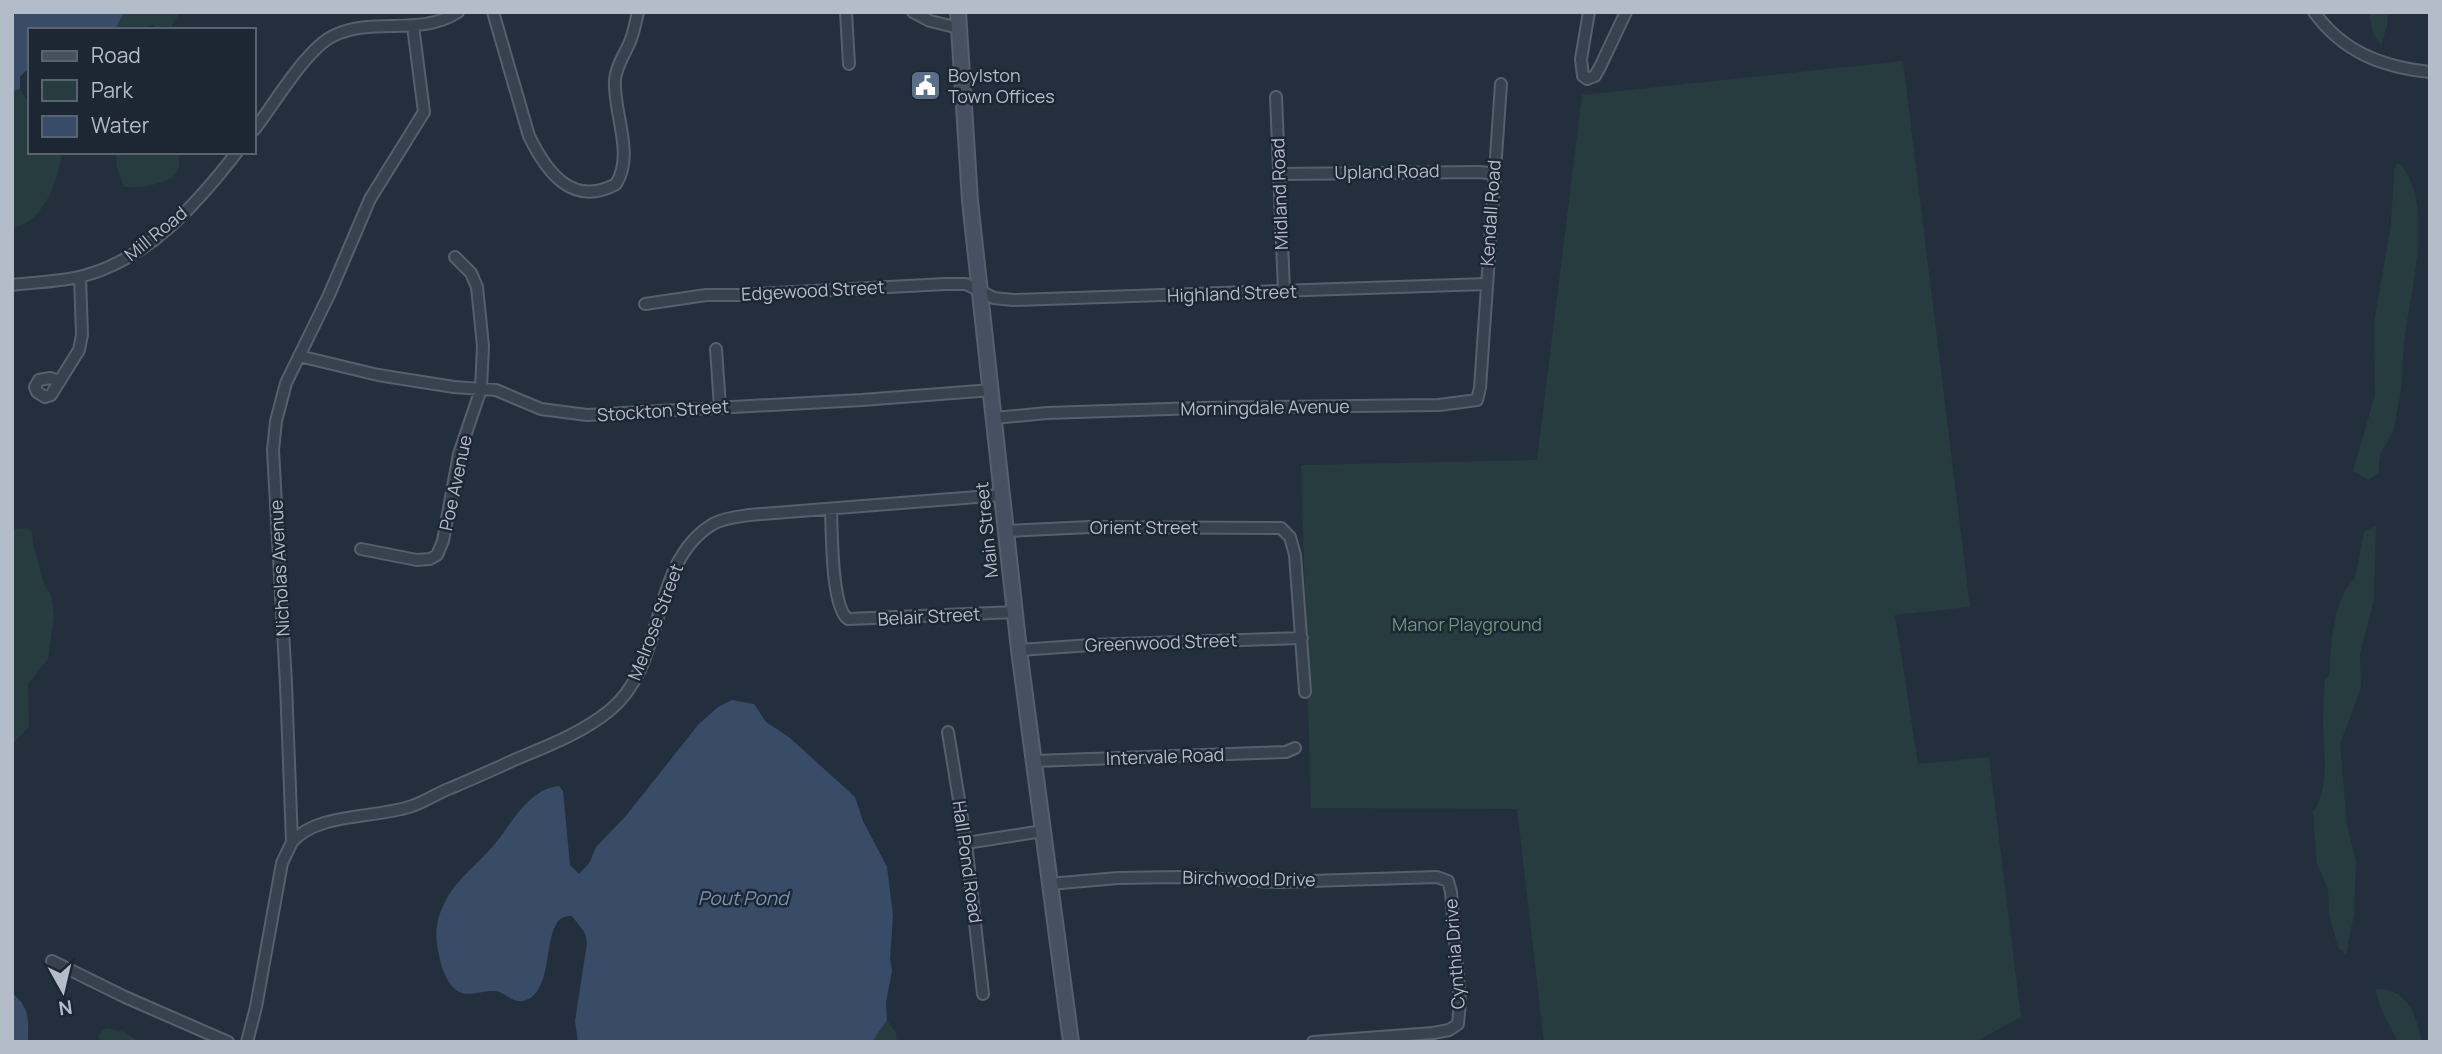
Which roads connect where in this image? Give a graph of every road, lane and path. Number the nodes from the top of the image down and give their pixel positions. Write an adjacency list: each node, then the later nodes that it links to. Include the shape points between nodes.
1 (458, 12): 10 (street)
2 (494, 12): 3 (street, via 528,136 558,180 588,191 606,189 619,181 623,151 615,78)
3 (638, 12)
4 (846, 12): 12 (street)
5 (913, 12): 11 (street)
6 (958, 12): 11 (main road, Main Street)
7 (1589, 12): 8 (street, via 1581,59 1587,79 1595,76)
8 (1626, 12)
9 (2314, 12): 13 (street, via 2326,28 2358,53 2382,64)
10 (413, 26): 16 (street, via 354,28 325,40); 29 (street, Nicholas Avenue, via 424,112 370,199)
11 (960, 28): 24 (main road, Main Street)
12 (849, 64)
13 (2430, 72)
14 (1500, 84): 19 (street, Kendall Road)
15 (1276, 97): 18 (street, Midland Road)
16 (256, 127)
17 (235, 154): 21 (street, Mill Road, via 191,207 149,243 113,267)
18 (1279, 174): 19 (street, Upland Road, via 1479,172); 25 (street, Midland Road)
19 (1493, 176): 22 (street, Kendall Road)
20 (455, 257): 31 (street, Poe Avenue, via 477,287 483,346)
21 (80, 277): 23 (street, Mill Road); 30 (street, via 82,335 79,350)
22 (1486, 284): 25 (street, Highland Street); 27 (street, Kendall Road)
23 (12, 285)
24 (980, 291): 25 (street, Highland Street, via 994,299 1013,300); 26 (street, Edgewood Street, via 966,284 945,284 706,295); 32 (main road, Main Street)
25 (1284, 291)
26 (645, 304)
27 (1483, 343): 34 (street, Morningdale Avenue, via 1480,396 1473,402)
28 (716, 349): 33 (street)
29 (299, 356): 31 (street, Stockton Street, via 378,375); 47 (street, Nicholas Avenue, via 279,405 273,450)
30 (60, 381)
31 (481, 389): 33 (street, Stockton Street, via 505,393 541,409 587,415); 38 (street, Poe Avenue, via 458,454 439,552 424,560)
32 (992, 390): 33 (street, Stockton Street); 34 (main road, Main Street)
33 (720, 407)
34 (994, 418): 35 (main road, Main Street)
35 (1002, 495): 36 (street, Melrose Street); 37 (main road, Main Street)
36 (831, 509): 39 (street, Belair Street, via 838,597 848,620); 47 (street, Melrose Street, via 735,517 703,532 673,571 639,674 615,706 579,731 414,806 311,827)
37 (1006, 531): 39 (main road, Main Street); 40 (street, Orient Street, via 1281,528 1290,537 1295,555)
38 (361, 549)
39 (1016, 612): 41 (main road, Main Street)
40 (1302, 638): 41 (street, Greenwood Street); 42 (street)
41 (1020, 650): 45 (main road, Main Street)
42 (1305, 692)
43 (948, 732): 48 (street, Hall Pond Road)
44 (1295, 748): 45 (street, Intervale Road, via 1286,752)
45 (1034, 761): 46 (main road, Main Street)
46 (1043, 831): 48 (street); 50 (main road, Main Street)
47 (292, 842): 54 (street, Nicholas Avenue, via 282,863)
48 (966, 844): 52 (street, Hall Pond Road)
49 (1448, 881): 50 (street, Birchwood Drive, via 1437,877 1278,882 1179,877); 56 (street, Cynthia Drive, via 1460,1002 1455,1027 1433,1033)
50 (1049, 884): 55 (main road, Main Street)
51 (52, 961): 53 (street)
52 (983, 993)
53 (228, 1042)
54 (247, 1042)
55 (1071, 1042)
56 (1313, 1042)

